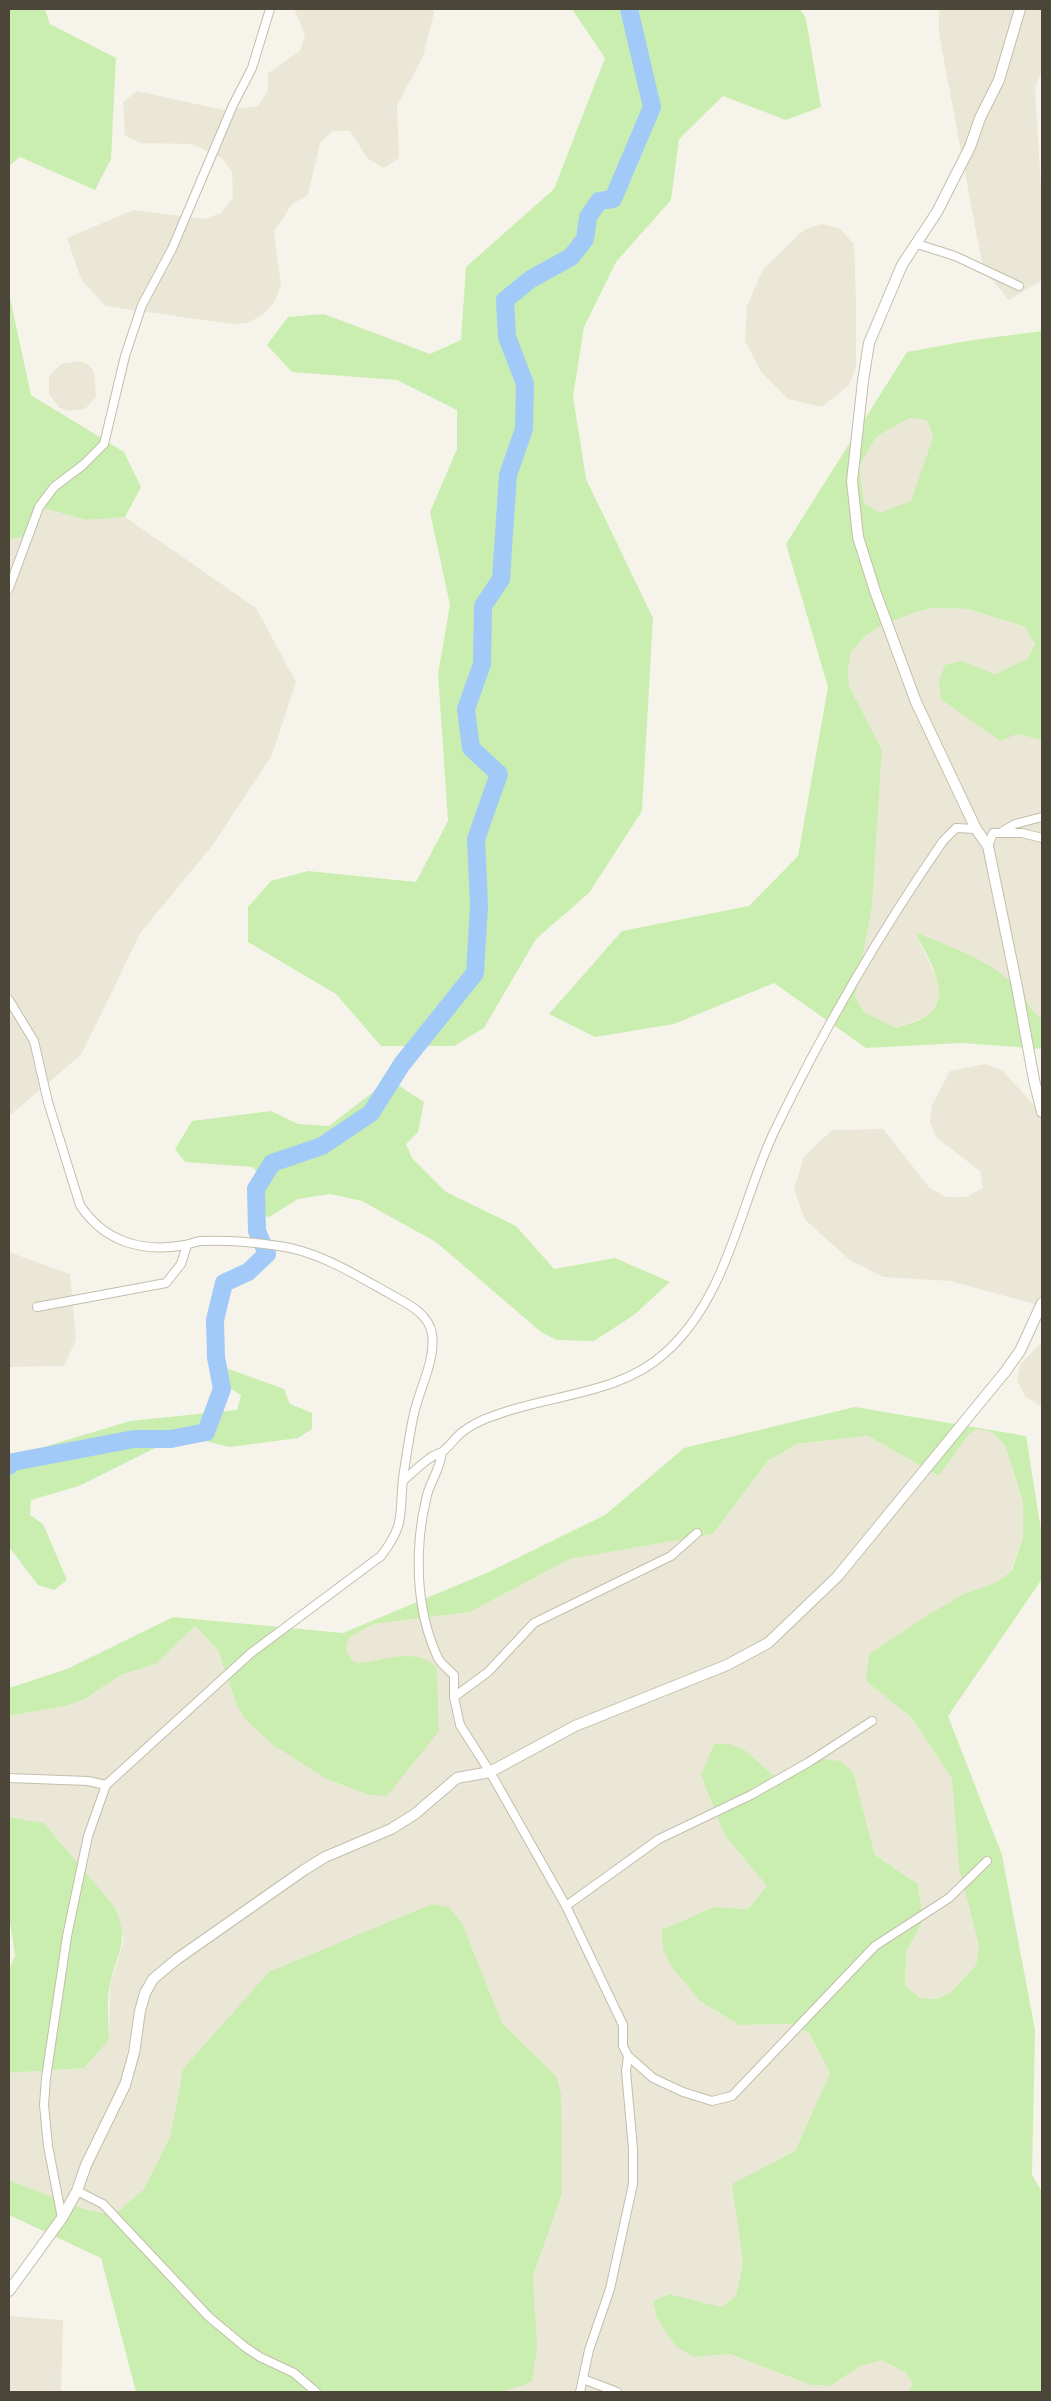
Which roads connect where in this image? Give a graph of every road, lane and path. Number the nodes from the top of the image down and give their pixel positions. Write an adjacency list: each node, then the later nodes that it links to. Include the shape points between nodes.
1 (270, 9): 5 (street, via 252,68 172,249 142,305 124,356 104,444 54,487 38,506)
2 (1020, 9): 3 (street, via 999,80 970,147)
3 (917, 244): 4 (street, via 955,256); 7 (street, via 902,265 869,343 852,481 854,505 858,537 916,702)
4 (1019, 286)
5 (9, 588)
6 (1042, 817): 8 (street, via 1015,824)
7 (976, 829): 10 (street); 16 (street, via 956,828 943,841 852,981 773,1136 714,1285 678,1339 666,1353 632,1376 498,1414 460,1434)
8 (1004, 831): 9 (street); 10 (street, via 993,833)
9 (1042, 838)
10 (988, 846): 12 (street)
11 (9, 1001): 13 (street, via 34,1041 74,1189 89,1219 116,1240 131,1245 149,1248)
12 (1042, 1112)
13 (187, 1245): 15 (street, via 181,1264 166,1283); 17 (street, via 221,1240 306,1252 373,1284 424,1316 432,1333 432,1352 415,1406)
14 (1042, 1302): 21 (street, via 1020,1351 1005,1372 837,1577 780,1633 727,1665 575,1726)
15 (37, 1307)
16 (442, 1452): 17 (street); 19 (street, via 436,1476 427,1493 421,1528 419,1584 424,1614 439,1660 454,1675)
17 (403, 1481): 23 (street, via 402,1515 393,1540 382,1556 252,1653)
18 (697, 1533): 19 (street, via 671,1556 534,1624 488,1672)
19 (454, 1697): 21 (street, via 460,1726)
20 (872, 1721): 25 (street, via 751,1795 659,1839)
21 (490, 1772): 25 (street); 27 (street, via 458,1778 416,1814 391,1829 325,1857 153,1979 140,2011 125,2085 86,2165)
22 (9, 1778): 23 (street)
23 (106, 1785): 28 (street, via 88,1836 67,1936 46,2078 44,2105 48,2146)
24 (987, 1861): 26 (street, via 949,1898 875,1946 732,2096 712,2101 683,2092 653,2078)
25 (566, 1906): 26 (street, via 623,2025 623,2046)
26 (628, 2056): 30 (street, via 626,2071 633,2184 610,2288)
27 (77, 2191): 28 (street); 31 (street, via 102,2204 209,2317 244,2347 294,2374)
28 (62, 2218): 29 (street)
29 (9, 2291)
30 (583, 2379): 32 (street); 33 (street)
31 (316, 2392)
32 (580, 2392)
33 (617, 2392)

